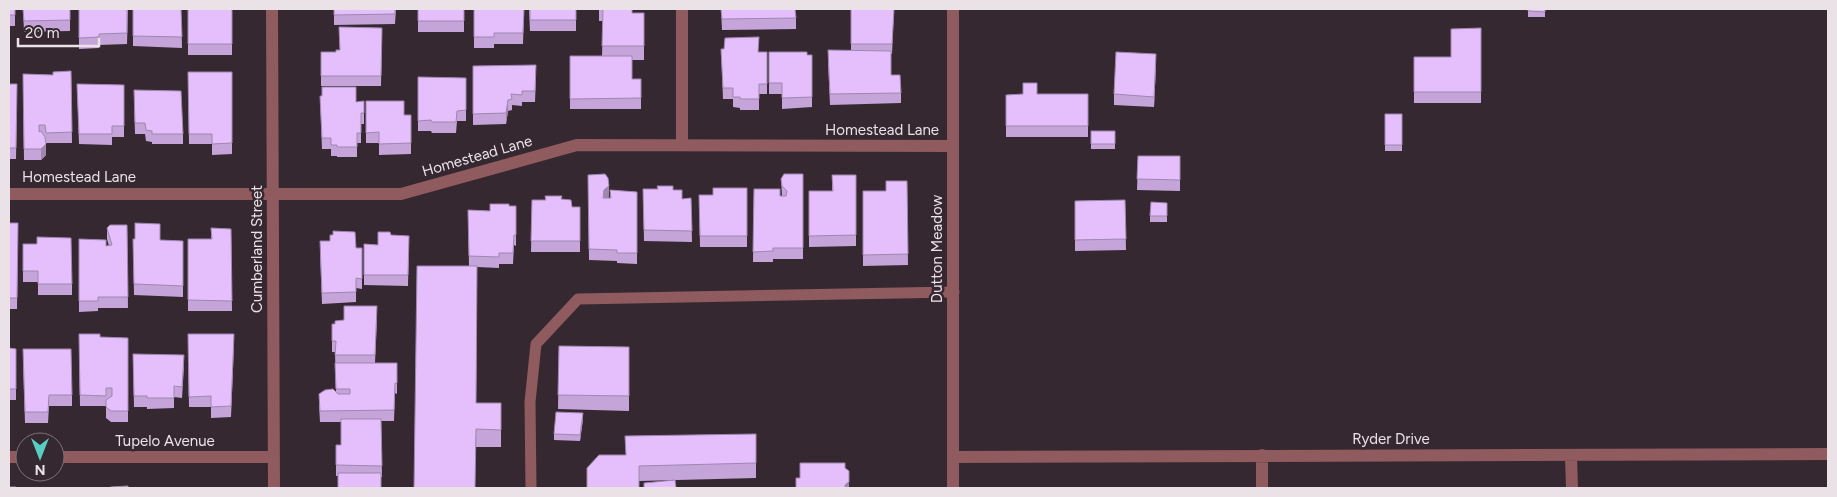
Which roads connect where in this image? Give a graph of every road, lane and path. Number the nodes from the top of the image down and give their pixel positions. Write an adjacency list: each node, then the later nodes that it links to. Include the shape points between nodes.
1 (272, 9): 6 (street, Cumberland Street)
2 (682, 9): 4 (street)
3 (953, 9): 5 (street, Dutton Meadow)
4 (682, 145): 5 (street, Homestead Lane); 6 (street, Homestead Lane, via 577,145 401,194)
5 (953, 146): 8 (street, Dutton Meadow)
6 (272, 193): 7 (street, Homestead Lane); 13 (street, Cumberland Street)
7 (9, 194)
8 (954, 292): 14 (street, Dutton Meadow); 16 (lane, via 578,299 536,344 530,402)
9 (1828, 454): 11 (street, Ryder Drive)
10 (1262, 456): 11 (street, Ryder Drive); 14 (street, Ryder Drive); 18 (street)
11 (1572, 456): 19 (street)
12 (65, 457): 13 (street, Tupelo Avenue)
13 (274, 457): 15 (street, Cumberland Street)
14 (954, 457): 17 (street, Dutton Meadow)
15 (274, 488)
16 (531, 488)
17 (953, 488)
18 (1262, 488)
19 (1572, 488)

